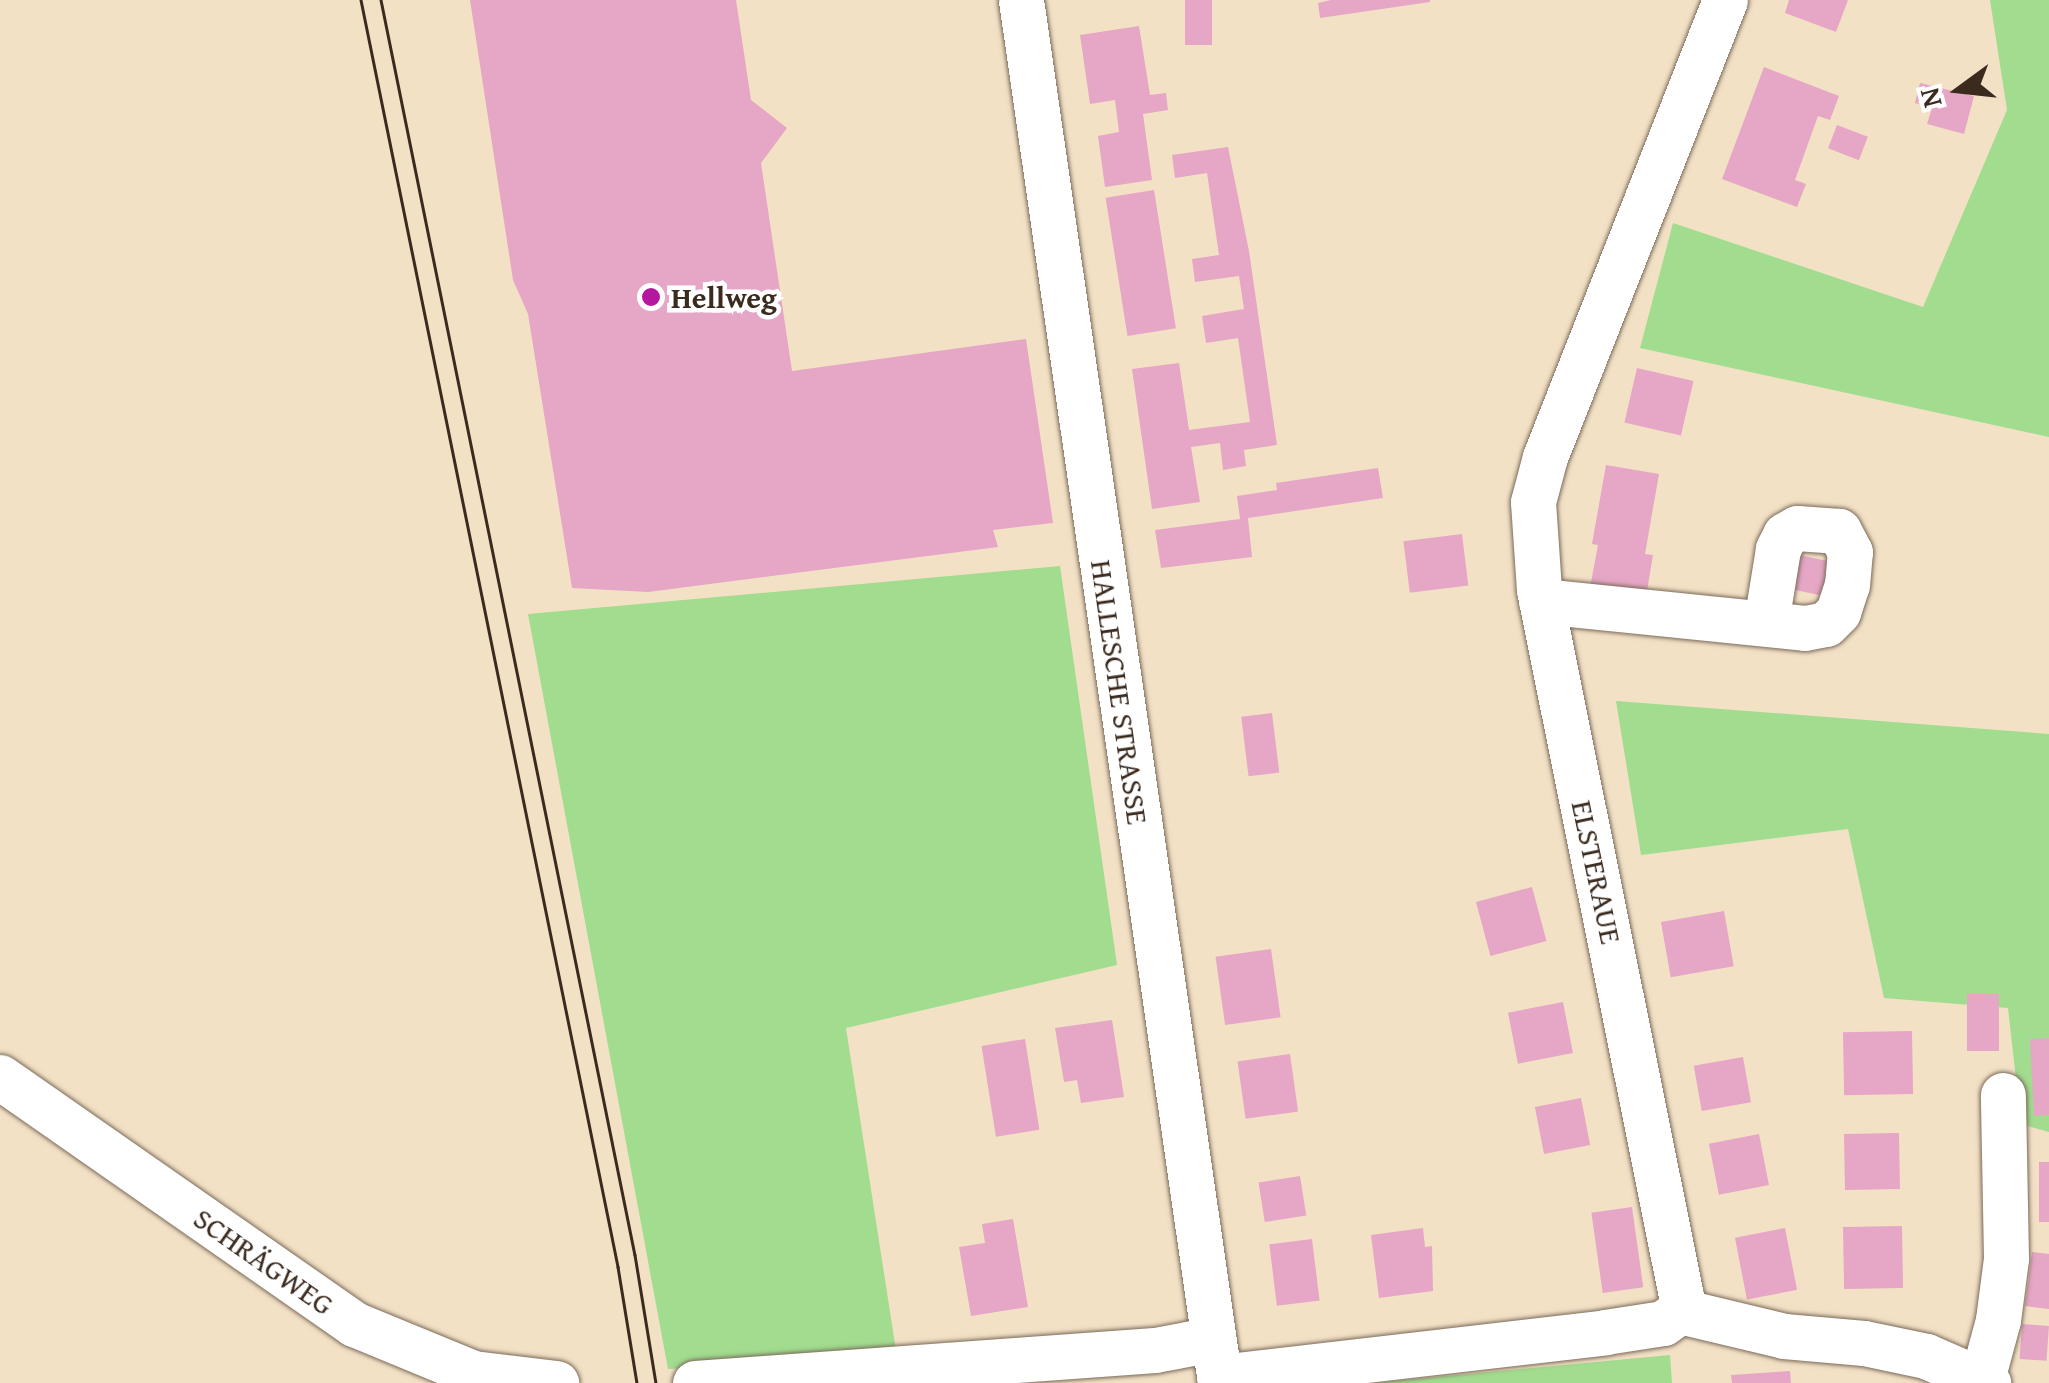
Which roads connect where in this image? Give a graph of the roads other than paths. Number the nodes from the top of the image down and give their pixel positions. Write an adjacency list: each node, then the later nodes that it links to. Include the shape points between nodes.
1 (1021, 0): 8 (street, HALLESCHE STRASSE)
2 (1725, 0): 3 (street, ELSTERAUE, via 1545,458 1533,502)
3 (1541, 601): 4 (street); 7 (street, ELSTERAUE)
4 (1766, 622)
5 (0, 1077): 10 (street, SCHRÄGWEG, via 354,1324 472,1372)
6 (2003, 1094): 9 (street, via 2006,1258)
7 (1680, 1311): 8 (street, via 1662,1323 1605,1332); 9 (street, via 1784,1336 1926,1356)
8 (1217, 1366): 11 (street, via 1155,1350)
9 (1984, 1382)
10 (556, 1383)
11 (694, 1383)

